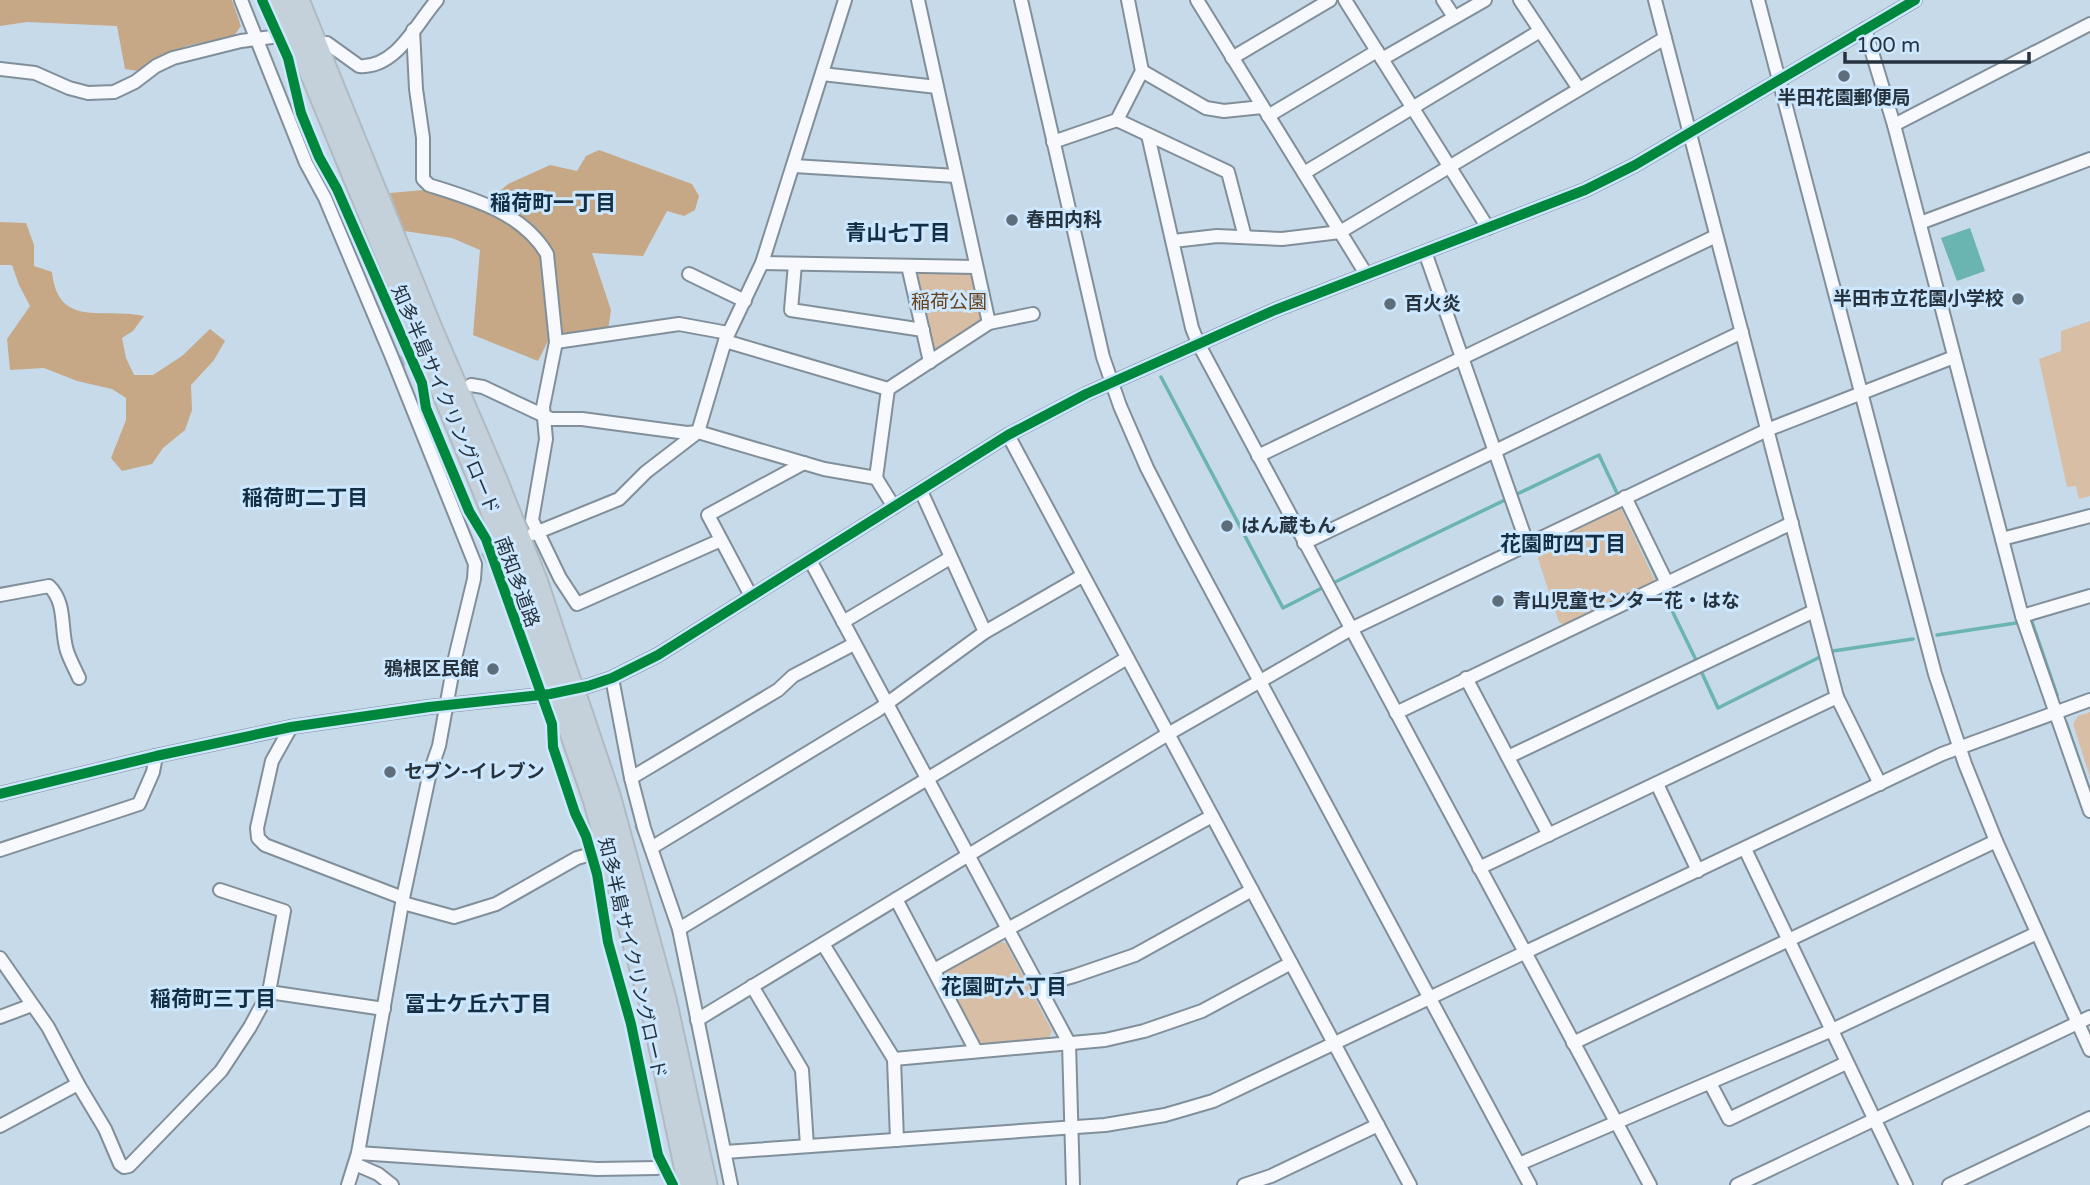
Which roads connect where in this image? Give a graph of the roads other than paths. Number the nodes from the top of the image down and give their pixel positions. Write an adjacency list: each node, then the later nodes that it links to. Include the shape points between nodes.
1 (241, 0): 25 (street)
2 (280, 0): 107 (highway, 南知多道路)
3 (299, 0): 107 (highway, 南知多道路, via 537,580)
4 (437, 0): 21 (street)
5 (845, 0): 31 (street)
6 (918, 0): 33 (street)
7 (1021, 0): 41 (street)
8 (1128, 0): 30 (street)
9 (1197, 0): 28 (street)
10 (1330, 0): 28 (street)
11 (1345, 0): 27 (street)
12 (1443, 0): 18 (street)
13 (1485, 0): 18 (street)
14 (1520, 0): 22 (street)
15 (1655, 0): 24 (street)
16 (1758, 0): 32 (street)
17 (1915, 0): 20 (street)
18 (1454, 17): 27 (street)
19 (2090, 24): 38 (street)
20 (1865, 29): 32 (street); 38 (street)
21 (413, 30): 26 (street, via 391,55 366,67 354,64); 66 (street, via 423,179 496,209 541,243 550,266)
22 (1540, 31): 34 (street); 35 (street)
23 (272, 37): 25 (street)
24 (1665, 38): 34 (street); 39 (street)
25 (256, 39): 29 (street, via 173,58 135,82 106,93 69,88 27,70); 116 (street, via 480,561)
26 (327, 43)
27 (1379, 55): 35 (street); 36 (street)
28 (1232, 58): 36 (street)
29 (0, 69)
30 (1142, 71): 36 (street, via 1206,108); 37 (street)
31 (822, 74): 33 (street); 43 (street)
32 (1778, 80): 39 (street); 74 (street)
33 (937, 87): 46 (street)
34 (1579, 89): 44 (street)
35 (1413, 108): 44 (street); 45 (street)
36 (1265, 111): 45 (street)
37 (1117, 120): 40 (street); 41 (street)
38 (1894, 125): 47 (street)
39 (1690, 133): 48 (street, via 1585,190); 50 (street)
40 (1148, 135): 51 (street, via 1228,172); 52 (street)
41 (1053, 142): 71 (street)
42 (2090, 159): 47 (street)
43 (794, 166): 46 (street); 54 (street)
44 (1449, 166): 48 (street); 49 (street)
45 (1304, 173): 49 (street)
46 (956, 176): 57 (street)
47 (1920, 222): 68 (street)
48 (1488, 228): 53 (street)
49 (1340, 232): 51 (street, via 1282,239); 59 (street)
50 (1716, 236): 64 (street); 69 (street)
51 (1245, 237): 52 (street)
52 (1173, 241): 67 (street)
53 (1425, 253): 59 (street); 69 (street)
54 (762, 263): 55 (street); 60 (street)
55 (795, 264): 56 (street); 63 (street, via 791,310)
56 (908, 266): 57 (street); 63 (street)
57 (976, 267): 62 (street)
58 (689, 274): 60 (street)
59 (1367, 274): 67 (street)
60 (745, 301): 65 (street)
61 (1033, 314): 62 (street)
62 (989, 323): 70 (street)
63 (923, 330): 70 (street)
64 (1742, 332): 76 (street); 79 (street)
65 (726, 337): 66 (street, via 679,324); 73 (street); 77 (street)
66 (556, 342): 75 (street)
67 (1198, 343): 71 (street); 80 (street)
68 (1954, 357): 74 (street); 89 (street)
69 (1461, 359): 79 (street); 80 (street)
70 (930, 362): 73 (street)
71 (1111, 383): 78 (street); 111 (street, via 1147,468)
72 (471, 385): 75 (street)
73 (888, 389): 82 (street)
74 (1862, 394): 76 (street); 121 (street, via 1935,674)
75 (545, 416): 77 (street); 88 (street)
76 (1768, 430): 84 (street); 87 (street)
77 (698, 432): 81 (street); 88 (street, via 619,499)
78 (1008, 435): 83 (street); 95 (street)
79 (1495, 451): 91 (street); 92 (street)
80 (1258, 456): 91 (street)
81 (804, 463): 82 (street); 90 (street, via 708,514)
82 (876, 478): 85 (street)
83 (921, 491): 85 (street); 93 (street)
84 (1625, 497): 92 (street); 96 (street)
85 (894, 507): 94 (street)
86 (2090, 516): 89 (street)
87 (1792, 523): 96 (street); 100 (street)
88 (533, 534): 90 (street, via 578,604)
89 (2002, 539): 101 (street)
90 (721, 540): 98 (street)
91 (1304, 543): 103 (street)
92 (1527, 543): 103 (street)
93 (950, 558): 102 (street); 104 (street)
94 (810, 560): 98 (street); 102 (street)
95 (1082, 576): 104 (street); 106 (street)
96 (1667, 583): 110 (street)
97 (0, 595): 108 (street, via 49,586 54,590 60,599 67,649)
98 (751, 596): 109 (street)
99 (2090, 596): 101 (street)
100 (1814, 611): 112 (street); 123 (street)
101 (2022, 616): 117 (street)
102 (844, 622): 105 (street)
103 (1351, 629): 111 (street); 118 (street)
104 (985, 632): 114 (street)
105 (854, 644): 114 (street); 124 (street, via 793,676 778,690)
106 (1127, 659): 120 (street); 125 (street)
107 (560, 674): 115 (highway, 南知多道路, bridge)
108 (79, 678)
109 (612, 678): 116 (street, via 550,694); 124 (street)
110 (1466, 678): 118 (street); 123 (street)
111 (1259, 681): 120 (street); 156 (street)
112 (1837, 697): 126 (street); 127 (street)
113 (2090, 700): 117 (street)
114 (887, 704): 125 (street); 133 (street)
115 (570, 705): 187 (highway, 南知多道路, via 645,984); 188 (highway, 南知多道路, via 610,795 666,999)
116 (446, 706): 119 (street); 143 (street)
117 (2055, 712): 121 (street); 129 (street)
118 (1396, 713): 138 (street)
119 (291, 727): 122 (street); 143 (street, via 272,761 258,838 265,845)
120 (1168, 734): 130 (street); 137 (street)
121 (1960, 746): 127 (street); 132 (street)
122 (156, 756): 128 (street); 135 (street, via 139,804)
123 (1508, 757): 131 (street)
124 (631, 778): 133 (street)
125 (928, 779): 137 (street); 144 (street)
126 (1657, 784): 131 (street); 139 (street)
127 (1880, 784): 134 (street)
128 (0, 794)
129 (2090, 811)
130 (1212, 816): 141 (street); 145 (street)
131 (1549, 835): 138 (street)
132 (1996, 841): 146 (street); 147 (street)
133 (651, 848): 144 (street)
134 (1745, 849): 139 (street); 147 (street)
135 (0, 850)
136 (588, 855): 143 (street, via 496,904 454,917)
137 (968, 856): 142 (street); 145 (street)
138 (1479, 868): 149 (street)
139 (1699, 871): 149 (street)
140 (220, 890): 155 (street, via 284,911)
141 (1252, 890): 151 (street); 154 (street, via 1135,955)
142 (896, 899): 148 (street); 152 (street)
143 (403, 901): 158 (street)
144 (679, 929): 161 (street)
145 (1008, 930): 152 (street); 154 (street)
146 (2037, 933): 162 (street); 163 (street)
147 (1788, 940): 163 (street); 165 (street)
148 (822, 944): 153 (street); 169 (street)
149 (1524, 953): 156 (street); 165 (street)
150 (0, 959): 157 (street)
151 (1292, 963): 164 (street, via 1171,1023 1105,1040); 166 (street)
152 (934, 970): 168 (street)
153 (752, 986): 161 (street); 180 (street, via 802,1070)
154 (1038, 986): 164 (street)
155 (269, 992): 158 (street); 172 (street, via 221,1071 129,1166 120,1164)
156 (1431, 998): 166 (street); 183 (street)
157 (32, 1005): 159 (street); 172 (street)
158 (384, 1009): 182 (street)
159 (0, 1017)
160 (2090, 1017): 162 (street)
161 (697, 1020): 181 (street)
162 (2077, 1022): 167 (street); 174 (street)
163 (1830, 1031): 170 (street); 171 (street)
164 (1069, 1043): 168 (street); 178 (street)
165 (1573, 1043): 175 (street)
166 (1334, 1044): 176 (street); 178 (street, via 1201,1105 1137,1122)
167 (2090, 1050)
168 (976, 1051): 169 (street)
169 (894, 1059): 179 (street)
170 (1846, 1063): 171 (street, via 1729,1119); 174 (street)
171 (1710, 1083): 175 (street)
172 (78, 1084): 177 (street)
173 (2090, 1118): 197 (street)
174 (1874, 1119): 195 (street); 196 (street)
175 (1616, 1123): 183 (street); 194 (street)
176 (1378, 1125): 191 (street); 192 (street)
177 (0, 1126)
178 (1071, 1127): 179 (street); 190 (street)
179 (897, 1140): 180 (street)
180 (807, 1146): 181 (street)
181 (725, 1152): 189 (street)
182 (357, 1158): 184 (street); 185 (street); 186 (street)
183 (1519, 1164): 193 (street)
184 (657, 1168)
185 (348, 1185)
186 (392, 1185)
187 (688, 1185)
188 (707, 1185)
189 (731, 1185)
190 (1073, 1185)
191 (1244, 1185)
192 (1410, 1185)
193 (1530, 1185)
194 (1650, 1185)
195 (1737, 1185)
196 (1906, 1185)
197 (1949, 1185)

